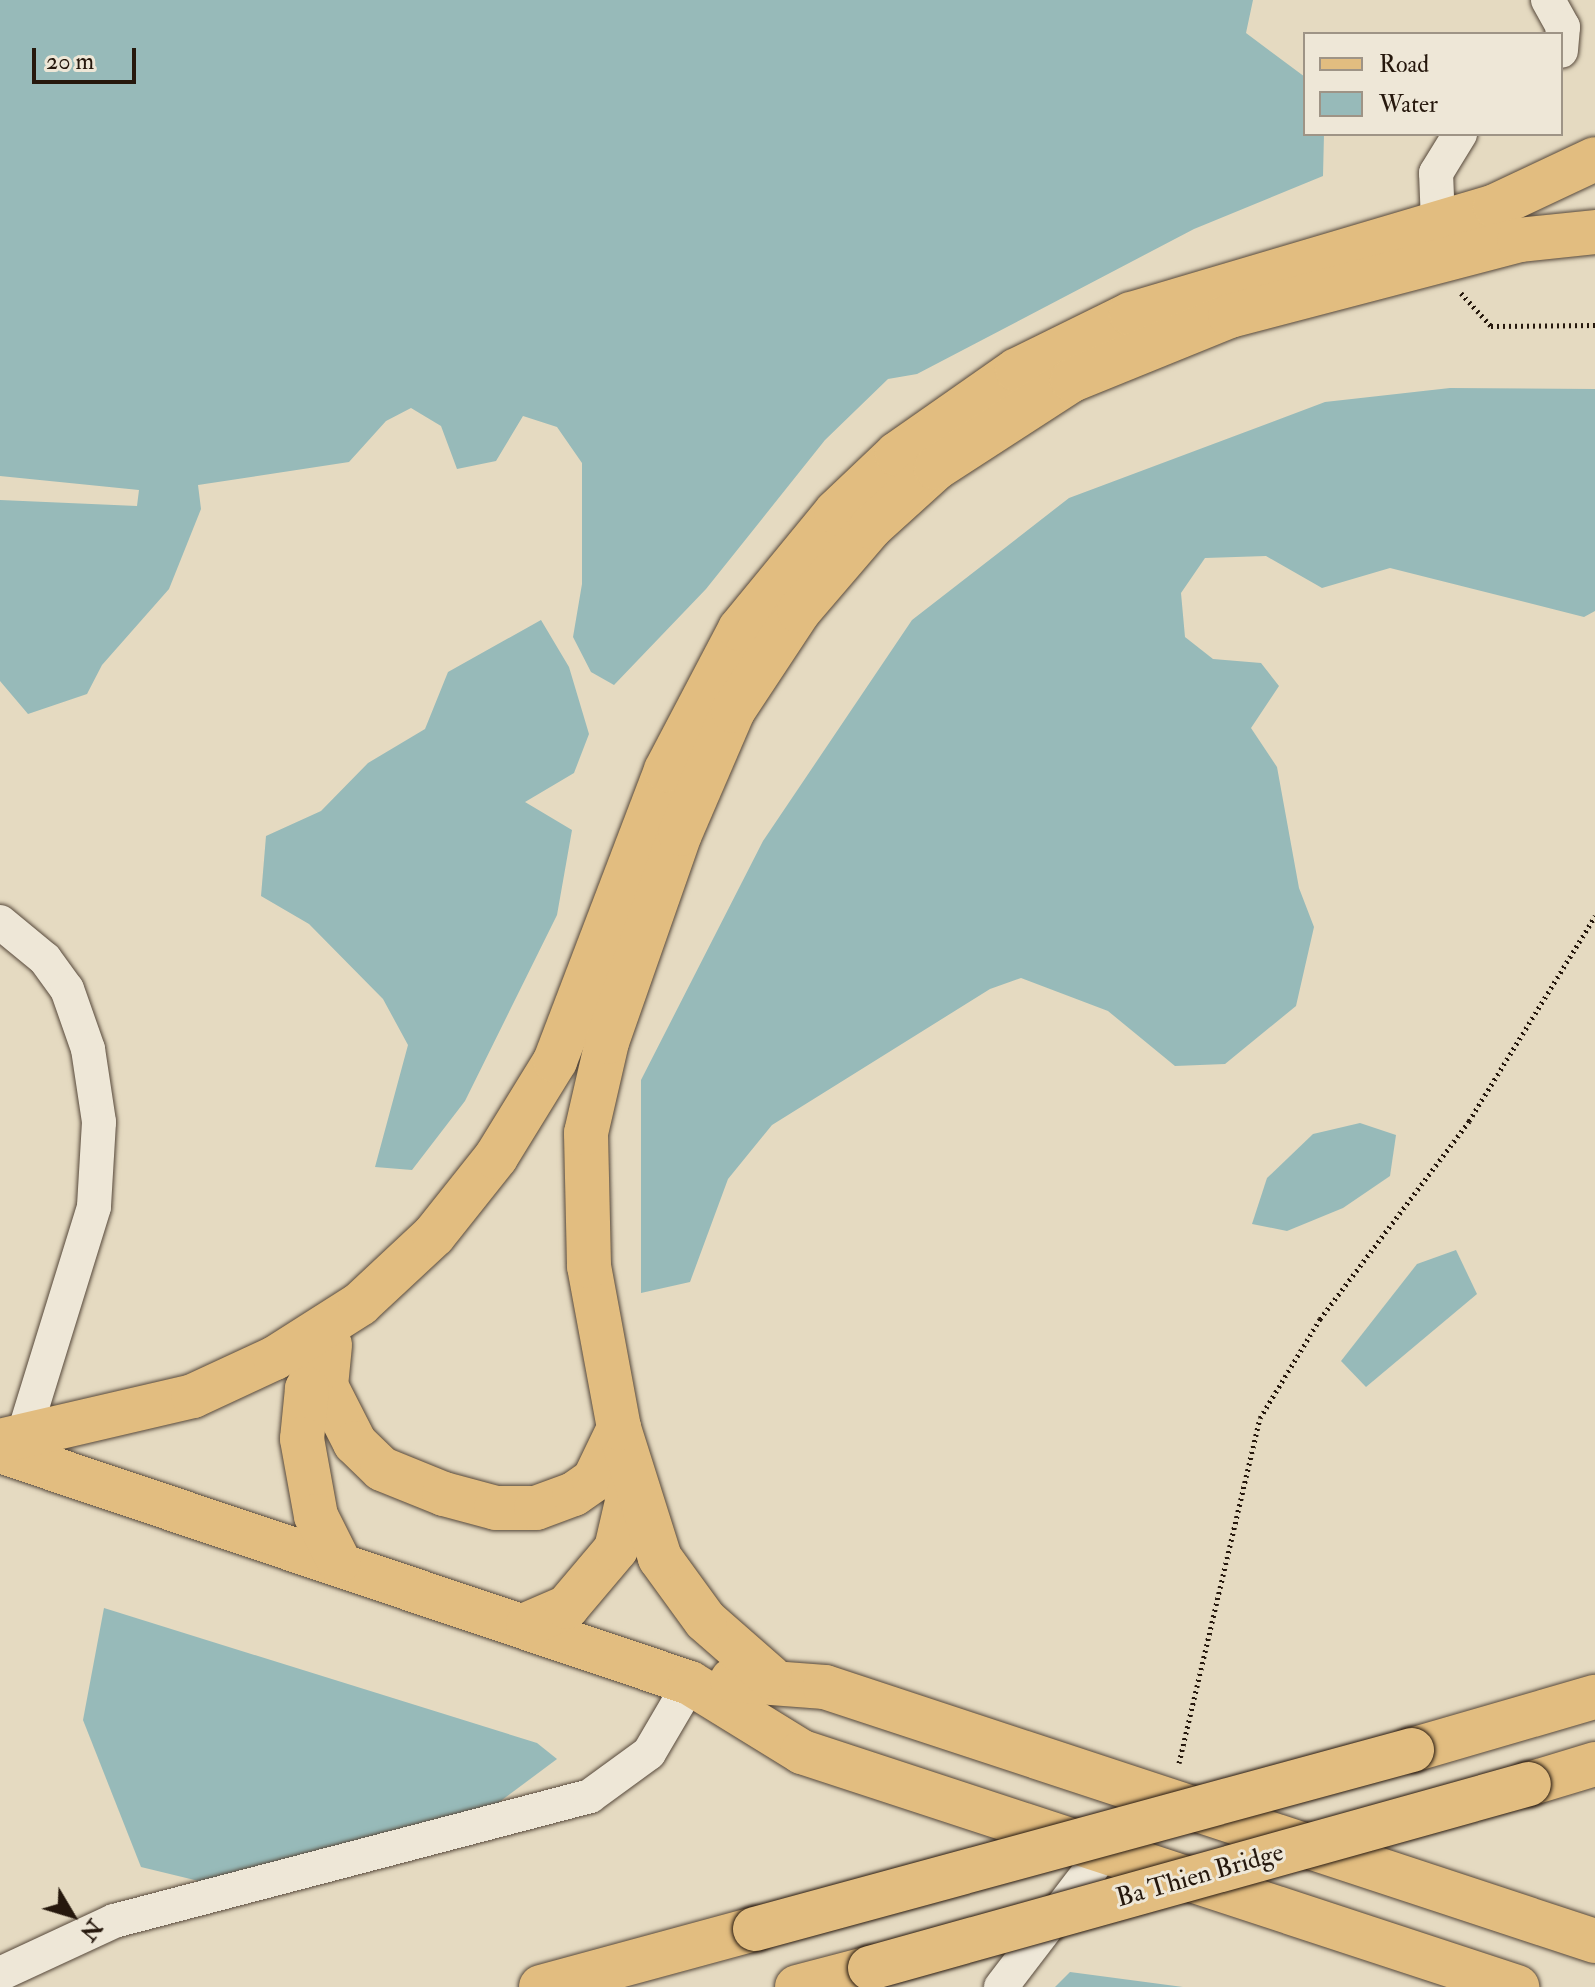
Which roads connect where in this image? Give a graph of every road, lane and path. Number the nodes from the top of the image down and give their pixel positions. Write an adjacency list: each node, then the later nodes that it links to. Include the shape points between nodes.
1 (1548, 0): 2 (street)
2 (1563, 32)
3 (1459, 136): 6 (street, via 1436,173)
4 (1595, 159): 6 (main road, via 1495,206)
5 (1595, 232): 6 (main road)
6 (1443, 240): 7 (path, via 1467,308 1491,326); 10 (main road, via 1197,290 1072,341 950,413 836,512 740,629 697,704 555,1061 496,1157 434,1235); 12 (main road, via 1230,316 1072,380 936,468 871,527 799,611 733,711 680,834 607,1042 586,1133 589,1266)
7 (1595, 325)
8 (1595, 916): 21 (path, via 1469,1121 1320,1319 1260,1418)
9 (0, 922): 13 (street, via 45,959 67,989 88,1049 99,1122 94,1207)
10 (360, 1304): 11 (main road); 13 (main road, via 275,1358 193,1396)
11 (330, 1345): 12 (main road, via 326,1386 355,1443 382,1469 444,1494 496,1508 536,1508 561,1499 594,1480); 15 (main road, via 307,1389 302,1439 316,1516)
12 (619, 1428): 14 (main road)
13 (8, 1443): 15 (main road)
14 (632, 1478): 16 (main road, via 616,1549 567,1607); 17 (main road, via 660,1558 705,1620)
15 (339, 1562): 16 (main road)
16 (528, 1624): 18 (main road)
17 (770, 1677): 18 (main road); 21 (main road, via 825,1687)
18 (690, 1683): 22 (main road, via 802,1752); 24 (street, via 649,1753 590,1796 114,1921)
19 (1595, 1697): 25 (main road, bridge)
20 (1595, 1764): 26 (main road, Ba Thien Bridge, bridge)
21 (1172, 1801): 23 (main road)
22 (1105, 1851): 27 (street); 28 (main road)
23 (1595, 1941)
24 (0, 1974)
25 (541, 1987)
26 (797, 1987)
27 (1001, 1987)
28 (1517, 1987)

